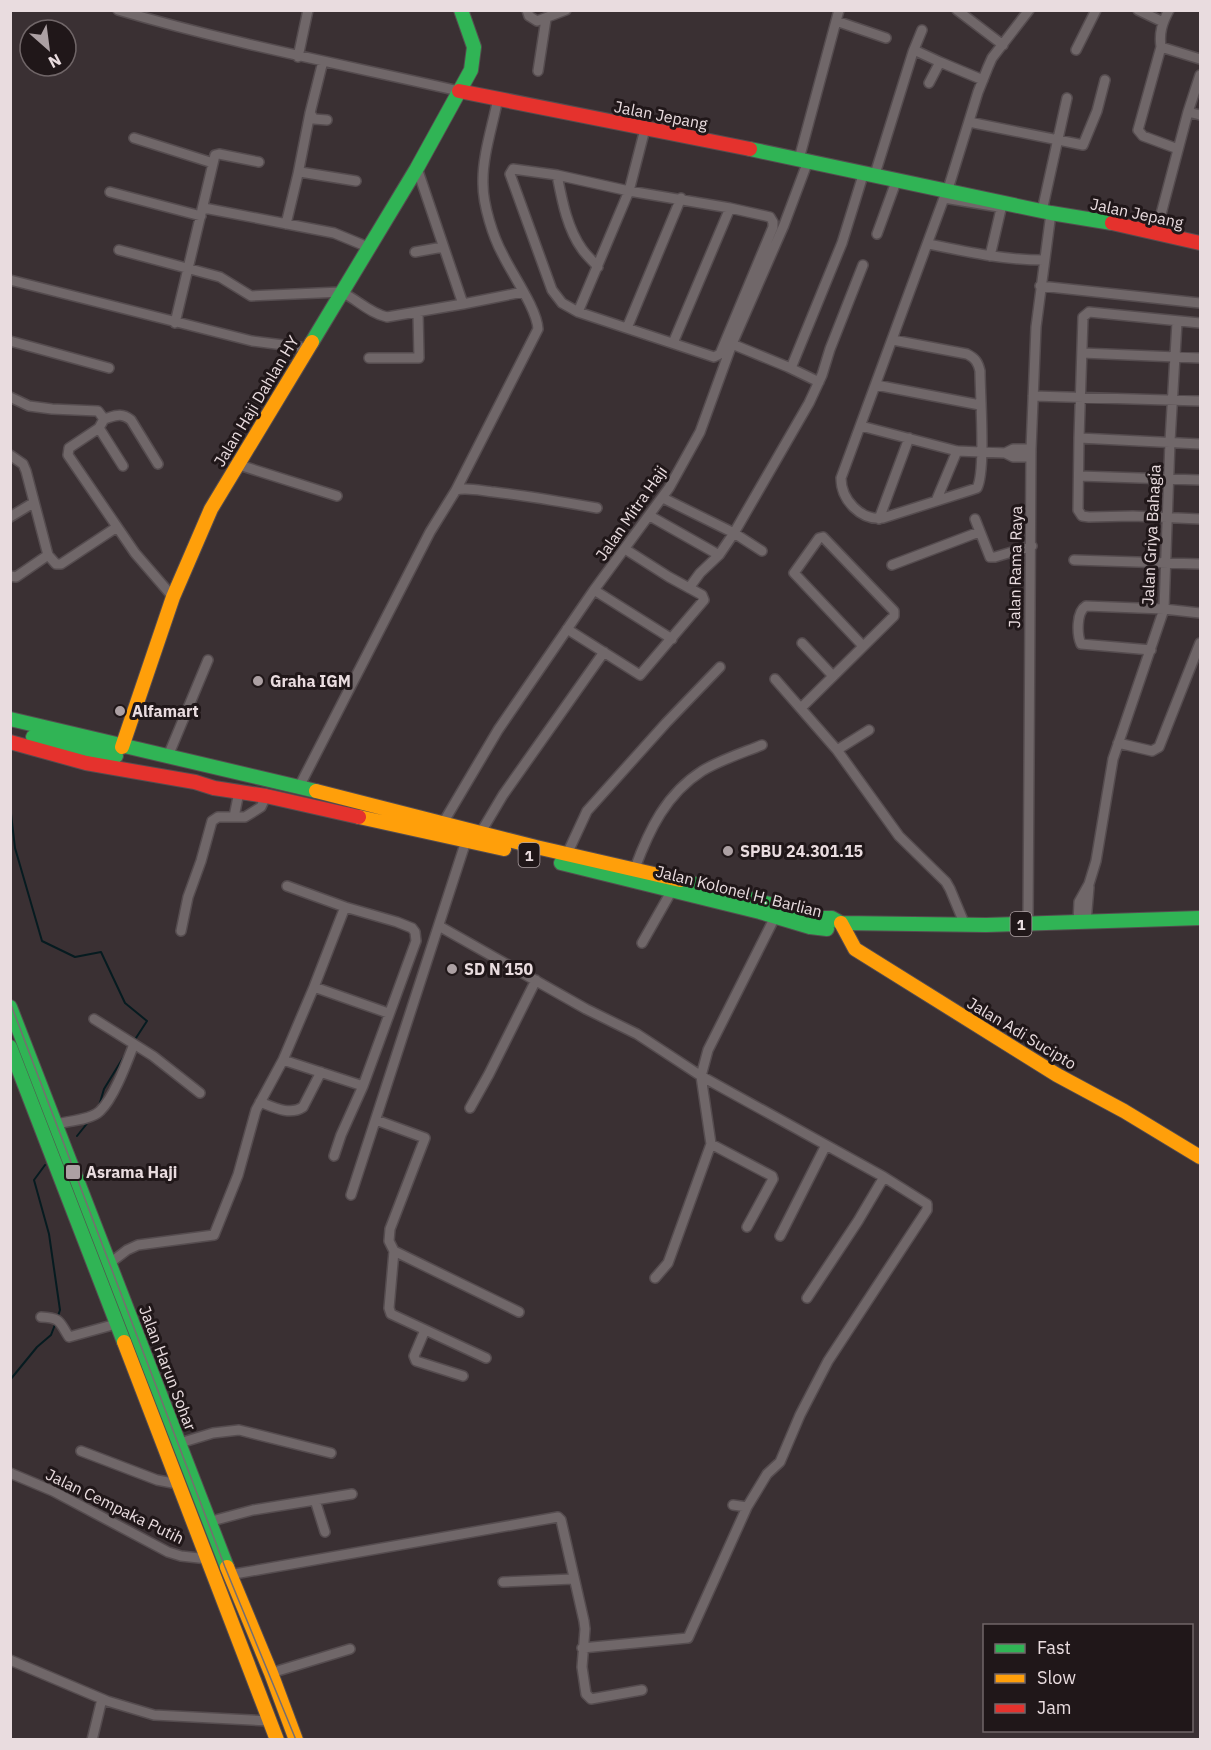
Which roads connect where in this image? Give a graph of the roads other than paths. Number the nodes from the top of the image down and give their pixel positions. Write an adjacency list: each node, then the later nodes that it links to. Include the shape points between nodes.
1 (118, 10): 21 (street, Jalan Jepang)
2 (308, 10): 21 (street)
3 (461, 10): 30 (main road, Jalan Haji Dahlan HY, via 475,44 476,59)
4 (526, 10): 12 (street, via 533,20)
5 (566, 10): 12 (street)
6 (839, 10): 13 (street, Jalan Mitra Haji)
7 (1029, 10): 17 (street)
8 (1096, 10): 20 (street)
9 (1137, 10): 14 (street)
10 (1169, 10): 14 (street)
11 (959, 11): 17 (street)
12 (546, 19): 25 (street)
13 (836, 21): 16 (street); 42 (street, Jalan Mitra Haji)
14 (1163, 22): 18 (street)
15 (922, 30): 19 (street)
16 (886, 38)
17 (1003, 45): 27 (street, via 992,58)
18 (1161, 47): 22 (street); 41 (street, via 1138,130 1143,136)
19 (914, 50): 24 (street); 46 (street)
20 (1076, 50)
21 (298, 57): 23 (street, Jalan Jepang)
22 (1200, 59)
23 (323, 62): 30 (street, Jalan Jepang); 34 (street)
24 (940, 62): 27 (street); 29 (street)
25 (538, 71)
26 (1200, 75): 33 (street)
27 (983, 80): 37 (street)
28 (1105, 80): 40 (street, via 1083,145)
29 (929, 83)
30 (459, 91): 31 (main road, Jalan Jepang); 45 (main road, Jalan Haji Dahlan HY)
31 (498, 98): 38 (main road, Jalan Jepang); 75 (street, via 483,184 501,253)
32 (1066, 98): 40 (street, Jalan Rama Raya)
33 (1188, 112): 35 (street); 41 (street)
34 (310, 113): 36 (street, via 314,119); 47 (street)
35 (1200, 115)
36 (327, 120)
37 (969, 122): 40 (street); 51 (street)
38 (645, 129): 42 (main road, Jalan Jepang); 52 (street)
39 (134, 138): 44 (street)
40 (1057, 139): 57 (street, Jalan Rama Raya)
41 (1178, 149): 59 (street)
42 (804, 160): 46 (main road, Jalan Jepang); 87 (street, Jalan Mitra Haji, via 784,225)
43 (260, 162): 44 (street, via 219,153)
44 (213, 163): 56 (street)
45 (417, 168): 63 (main road, Jalan Haji Dahlan HY); 64 (street)
46 (870, 173): 49 (main road, Jalan Jepang); 94 (street)
47 (298, 174): 50 (street, via 303,171); 58 (street)
48 (557, 176): 52 (street); 70 (street, via 571,227 582,249); 79 (street, via 513,170 510,174 552,290 562,303)
49 (897, 179): 51 (main road, Jalan Jepang); 60 (street)
50 (356, 181)
51 (948, 189): 57 (main road, Jalan Jepang)
52 (629, 191): 54 (street); 70 (street)
53 (110, 192): 56 (street)
54 (681, 198): 55 (street); 83 (street)
55 (730, 208): 86 (street); 86 (street, via 763,214 773,222 747,292 718,357)
56 (203, 212): 58 (street); 71 (street)
57 (1046, 212): 59 (main road, Jalan Jepang); 68 (street, Jalan Rama Raya)
58 (286, 224): 63 (street, via 334,233)
59 (1156, 233): 61 (main road, Jalan Jepang)
60 (877, 234)
61 (1200, 243)
62 (929, 244): 67 (street); 67 (street, via 944,198 999,207 1001,213); 85 (street)
63 (368, 247): 74 (main road, Jalan Haji Dahlan HY)
64 (443, 247): 66 (street); 77 (street)
65 (119, 250): 71 (street)
66 (415, 252)
67 (990, 256): 68 (street)
68 (1043, 264): 73 (street, Jalan Rama Raya)
69 (863, 265): 95 (street)
70 (598, 267): 79 (street)
71 (189, 269): 74 (street, via 225,279 251,296); 81 (street)
72 (10, 280): 81 (street)
73 (1040, 285): 76 (street); 97 (street, Jalan Rama Raya)
74 (341, 292): 78 (street, via 375,314 387,317); 88 (main road, Jalan Haji Dahlan HY)
75 (523, 292): 77 (street); 120 (street, via 538,329)
76 (1200, 303)
77 (463, 304): 78 (street)
78 (418, 312): 90 (street, via 419,358)
79 (578, 312): 83 (street)
80 (1177, 322): 82 (street); 89 (street, via 1089,312 1083,317); 91 (street, Jalan Griya Bahagia)
81 (175, 323): 88 (street, via 252,341)
82 (1200, 323)
83 (627, 328): 86 (street)
84 (10, 340): 93 (street)
85 (893, 340): 96 (street); 102 (street, via 975,358 980,371)
86 (673, 343)
87 (732, 344): 94 (street); 122 (street, Jalan Mitra Haji, via 699,432)
88 (308, 348): 115 (main road, Jalan Haji Dahlan HY)
89 (1082, 353): 91 (street); 99 (street)
90 (369, 358)
91 (1175, 358): 92 (street); 100 (street, Jalan Griya Bahagia)
92 (1200, 358)
93 (109, 368)
94 (790, 368): 95 (street)
95 (819, 382): 133 (street)
96 (876, 385): 102 (street); 104 (street)
97 (1033, 396): 99 (street); 112 (street, Jalan Rama Raya)
98 (10, 397): 103 (street, via 29,406 98,411)
99 (1080, 398): 100 (street); 107 (street)
100 (1173, 400): 101 (street); 108 (street, Jalan Griya Bahagia)
101 (1200, 401)
102 (980, 405): 111 (street)
103 (104, 419): 105 (street); 114 (street, via 124,415)
104 (861, 426): 106 (street); 129 (street, via 841,478 841,488 860,513)
105 (99, 428): 116 (street); 132 (street, via 69,448 68,454)
106 (909, 438): 110 (street); 129 (street)
107 (1078, 438): 108 (street); 117 (street)
108 (1170, 441): 109 (street); 118 (street, Jalan Griya Bahagia)
109 (1200, 444)
110 (957, 451): 111 (street); 123 (street)
111 (982, 453): 112 (street, via 1013,457); 123 (street, via 977,488)
112 (1031, 453): 135 (street, Jalan Rama Raya)
113 (10, 455): 124 (street, via 27,471)
114 (158, 464)
115 (236, 464): 121 (street); 147 (main road, Jalan Haji Dahlan HY, via 211,509)
116 (123, 466)
117 (1078, 476): 118 (street); 128 (street, via 1078,510 1082,516)
118 (1170, 479): 119 (street); 128 (street, Jalan Griya Bahagia)
119 (1200, 480)
120 (456, 490): 125 (street); 174 (street, via 430,532)
121 (336, 496)
122 (663, 498): 126 (street, Jalan Mitra Haji); 133 (street)
123 (936, 501): 129 (street)
124 (33, 503): 127 (street); 138 (street)
125 (597, 508)
126 (650, 516): 136 (street, Jalan Mitra Haji); 139 (street)
127 (10, 517)
128 (1168, 517): 131 (street); 141 (street, Jalan Griya Bahagia)
129 (879, 519)
130 (975, 519): 134 (street)
131 (1200, 519)
132 (117, 527): 138 (street, via 61,564); 147 (street)
133 (734, 532): 137 (street); 139 (street)
134 (979, 532): 135 (street, via 990,557); 142 (street)
135 (1032, 546): 190 (street, Jalan Rama Raya)
136 (625, 549): 145 (street); 146 (street, Jalan Mitra Haji)
137 (762, 551)
138 (48, 555): 144 (street, via 16,577)
139 (719, 555): 145 (street)
140 (1074, 560): 141 (street)
141 (1166, 563): 143 (street); 148 (street, Jalan Griya Bahagia)
142 (892, 564)
143 (1200, 564)
144 (10, 576)
145 (689, 588): 151 (street, via 704,600)
146 (594, 590): 150 (street, Jalan Mitra Haji); 151 (street)
147 (173, 597): 168 (main road, Jalan Haji Dahlan HY)
148 (1164, 609): 149 (street); 155 (street, Jalan Griya Bahagia); 155 (street, via 1086,606 1079,613 1079,642 1083,645)
149 (1200, 613)
150 (567, 629): 156 (street); 178 (street, Jalan Mitra Haji, via 498,730)
151 (672, 639): 156 (street, via 640,675)
152 (802, 643): 159 (street)
153 (1200, 643): 166 (street, via 1159,747 1152,750)
154 (863, 646): 154 (street, via 894,616 894,611 823,537 819,538 794,573); 159 (street)
155 (1151, 650): 166 (street, Jalan Griya Bahagia)
156 (604, 652): 179 (street)
157 (208, 660): 171 (street)
158 (720, 667): 181 (street, via 587,811)
159 (833, 676): 161 (street)
160 (775, 679): 161 (street)
161 (801, 708): 170 (street)
162 (10, 719): 168 (main road, 1)
163 (869, 730): 170 (street)
164 (10, 731): 172 (main road, 1, via 116,756)
165 (10, 742): 173 (main road, 1, via 86,763)
166 (1118, 743): 191 (street, Jalan Griya Bahagia, via 1096,861 1079,902)
167 (762, 745): 182 (street, via 702,771 678,789 652,827)
168 (122, 747): 171 (main road, 1)
169 (10, 750): 173 (main road, 1, via 151,784 195,790)
170 (837, 750): 192 (street, via 892,827 950,889)
171 (168, 756): 172 (main road, 1)
172 (219, 770): 174 (main road, Jalan Kolonel H. Barlian / 1)
173 (213, 787): 175 (main road, Jalan Kolonel H. Barlian / 1)
174 (299, 787): 178 (main road, Jalan Kolonel H. Barlian / 1)
175 (239, 792): 176 (main road, Jalan Kolonel H. Barlian / 1); 177 (street)
176 (266, 796): 177 (street, via 258,810); 180 (main road, Jalan Kolonel H. Barlian / 1)
177 (234, 817): 194 (street, via 212,821)
178 (443, 823): 179 (main road, Jalan Kolonel H. Barlian / 1)
179 (481, 832): 181 (main road, Jalan Kolonel H. Barlian / 1)
180 (466, 841): 184 (main road, Jalan Kolonel H. Barlian / 1); 193 (street)
181 (567, 854): 182 (main road, Jalan Kolonel H. Barlian / 1)
182 (635, 868): 185 (main road, Jalan Kolonel H. Barlian / 1)
183 (287, 886): 186 (street)
184 (671, 892): 185 (main road, Jalan Kolonel H. Barlian / 1); 195 (street)
185 (742, 902): 187 (main road, Jalan Kolonel H. Barlian / 1)
186 (345, 907): 197 (street); 199 (street, via 397,922 415,932 416,941)
187 (778, 910): 189 (main road, Jalan Kolonel H. Barlian / 1, via 819,929); 206 (street, via 708,1050)
188 (1200, 918): 191 (main road, 1)
189 (841, 923): 192 (main road, 1); 216 (main road, Jalan Adi Sucipto, via 855,949 1057,1075)
190 (1028, 923): 191 (main road, 1); 192 (main road, 1)
191 (1082, 923)
192 (965, 925)
193 (439, 926): 196 (street); 211 (street)
194 (181, 931)
195 (642, 943)
196 (536, 980): 206 (street, via 637,1034); 210 (street)
197 (314, 987): 199 (street); 203 (street)
198 (10, 1007): 205 (main road, Jalan Harun Sohar)
199 (388, 1013): 207 (street)
200 (94, 1019): 201 (street)
201 (133, 1043): 208 (street); 212 (street, via 123,1073 96,1113)
202 (10, 1047): 205 (main road, Jalan Harun Sohar)
203 (283, 1060): 204 (street); 209 (street)
204 (321, 1072): 207 (street); 209 (street, via 299,1110)
205 (29, 1075): 212 (main road, Jalan Harun Sohar); 227 (main road, Jalan Harun Sohar)
206 (701, 1076): 213 (street); 214 (street)
207 (363, 1086): 215 (street)
208 (200, 1093)
209 (260, 1102): 222 (street, via 214,1236 138,1245)
210 (471, 1107)
211 (376, 1120): 218 (street); 221 (street, via 425,1138 390,1229 388,1241)
212 (56, 1124): 222 (main road, Jalan Harun Sohar)
213 (711, 1144): 219 (street, via 772,1176); 223 (street, via 668,1263)
214 (826, 1145): 217 (street); 220 (street)
215 (334, 1156)
216 (1200, 1157)
217 (884, 1176): 224 (street); 239 (street, via 926,1202 927,1210 828,1361 780,1462 767,1474)
218 (351, 1195)
219 (747, 1227)
220 (780, 1236)
221 (394, 1251): 225 (street); 228 (street, via 389,1311 392,1316)
222 (110, 1263): 231 (main road, Jalan Harun Sohar)
223 (655, 1278)
224 (807, 1299)
225 (519, 1312)
226 (41, 1317): 227 (street, via 57,1319 69,1337)
227 (116, 1324): 235 (main road, Jalan Harun Sohar)
228 (425, 1330): 229 (street); 230 (street, via 414,1356 416,1361)
229 (486, 1358)
230 (463, 1376)
231 (180, 1443): 233 (street, via 239,1430); 240 (main road, Jalan Harun Sohar)
232 (81, 1451): 235 (street)
233 (331, 1453)
234 (10, 1473): 242 (street, Jalan Cempaka Putih, via 53,1491 168,1552)
235 (178, 1484): 242 (main road, Jalan Harun Sohar)
236 (352, 1494): 237 (street)
237 (315, 1500): 240 (street); 241 (street)
238 (733, 1505): 239 (street)
239 (747, 1507): 246 (street, via 688,1638)
240 (208, 1522): 243 (main road, Jalan Harun Sohar)
241 (325, 1532)
242 (208, 1559): 252 (main road, Jalan Harun Sohar)
243 (229, 1575): 244 (street, via 556,1517 561,1520); 249 (main road, Jalan Harun Sohar)
244 (573, 1579): 245 (street); 246 (street, via 585,1629)
245 (503, 1582)
246 (582, 1648): 250 (street, via 589,1698)
247 (350, 1649): 249 (street)
248 (10, 1660): 251 (street)
249 (271, 1672): 255 (main road, Jalan Harun Sohar)
250 (642, 1690)
251 (102, 1699): 252 (street, via 154,1715); 253 (street)
252 (269, 1720): 254 (main road, Jalan Harun Sohar)
253 (92, 1740)
254 (277, 1740)
255 (296, 1740)

